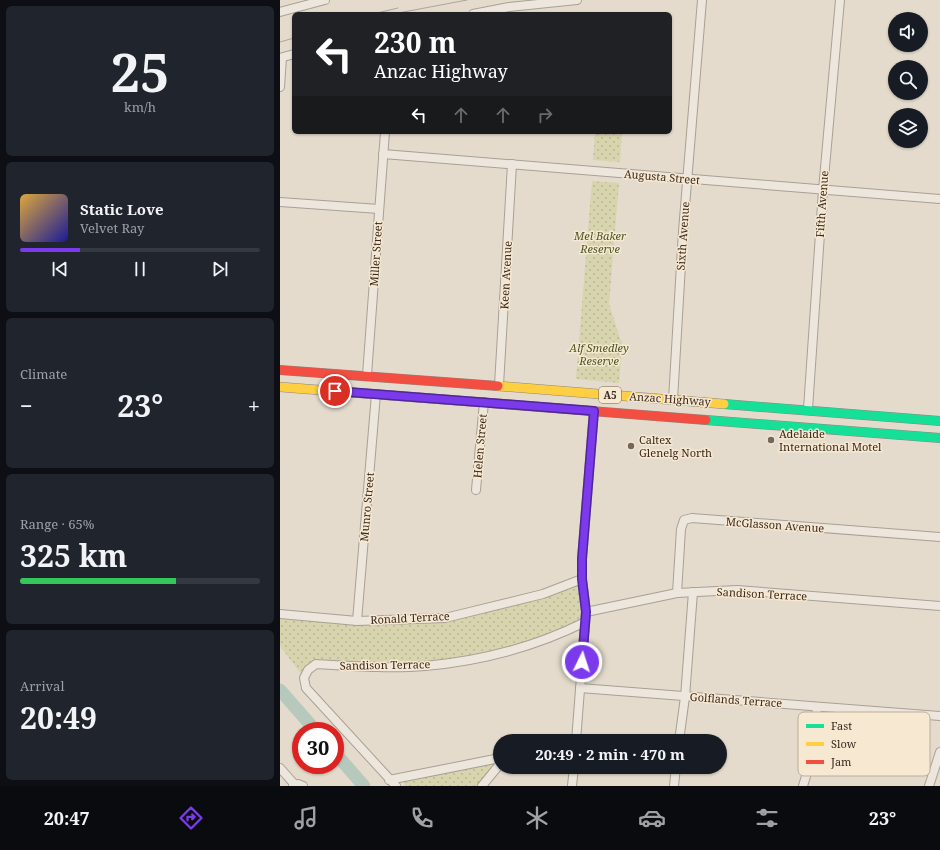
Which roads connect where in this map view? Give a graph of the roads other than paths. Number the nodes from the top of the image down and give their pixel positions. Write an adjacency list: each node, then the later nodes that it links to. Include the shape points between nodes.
1 (325, 0): 5 (street)
2 (577, 0): 6 (street)
3 (702, 0): 13 (street, Sixth Avenue)
4 (840, 0): 14 (street, Fifth Avenue)
5 (280, 12)
6 (483, 12)
7 (292, 55): 8 (street)
8 (281, 58): 9 (street)
9 (280, 87)
10 (385, 134): 11 (street, Miller Street)
11 (384, 154): 12 (street, Augusta Street); 17 (street, Miller Street)
12 (512, 164): 13 (street, Augusta Street); 22 (street, Keen Avenue)
13 (687, 179): 14 (street, Augusta Street); 27 (street, Sixth Avenue)
14 (823, 190): 15 (street, Augusta Street); 29 (street, Fifth Avenue)
15 (940, 199)
16 (280, 202): 17 (street)
17 (379, 209): 19 (street, Miller Street)
18 (280, 370): 19 (highway, Anzac Highway / A5)
19 (366, 375): 20 (highway, Anzac Highway / A5)
20 (418, 379): 21 (highway, Anzac Highway / A5); 25 (highway, via 424,382)
21 (437, 380): 22 (highway, Anzac Highway / A5); 26 (highway, via 436,390)
22 (499, 385): 27 (highway, Anzac Highway / A5)
23 (280, 387): 24 (highway, Anzac Highway / A5)
24 (376, 394): 25 (highway, Anzac Highway / A5); 45 (street, Munro Street)
25 (426, 398): 26 (highway, Anzac Highway / A5)
26 (448, 399): 28 (highway, Anzac Highway / A5)
27 (672, 400): 29 (highway, Anzac Highway / A5)
28 (484, 402): 30 (highway, Anzac Highway / A5); 37 (street, Helen Street)
29 (808, 409): 31 (highway, Anzac Highway / A5)
30 (594, 411): 34 (highway, Anzac Highway / A5); 39 (street)
31 (871, 415): 32 (highway, Anzac Highway / A5); 34 (highway, via 875,425)
32 (885, 416): 33 (highway, Anzac Highway / A5); 35 (highway, via 882,423 884,427)
33 (940, 420)
34 (871, 433): 35 (highway, Anzac Highway / A5)
35 (895, 434): 36 (highway, Anzac Highway / A5)
36 (940, 438)
37 (476, 490)
38 (940, 538): 41 (street, McGlasson Avenue, via 692,518 684,520 681,529)
39 (582, 579): 43 (street); 45 (street, Ronald Terrace, via 543,594 445,618)
40 (693, 592): 41 (street, Sandison Terrace); 42 (street, Sandison Terrace, via 737,590); 48 (street)
41 (677, 593): 43 (street, Sandison Terrace)
42 (940, 606)
43 (586, 612): 46 (street)
44 (280, 614): 45 (street, Ronald Terrace)
45 (357, 621)
46 (585, 622): 47 (street); 63 (street, Sandison Terrace, via 561,634 501,654 425,666 358,667 316,664 308,670 304,678 306,688)
47 (580, 688): 48 (street, Golflands Terrace); 54 (street)
48 (685, 697): 49 (street, Golflands Terrace); 55 (street)
49 (817, 706): 50 (street); 51 (street, Golflands Terrace)
50 (816, 712)
51 (891, 712)
52 (930, 715): 53 (street, Golflands Terrace)
53 (940, 716)
54 (577, 734)
55 (680, 734)
56 (940, 752): 70 (street)
57 (493, 759): 63 (street)
58 (280, 768): 64 (street)
59 (493, 773): 66 (street)
60 (573, 774): 67 (street)
61 (675, 774): 68 (street)
62 (806, 776): 69 (street)
63 (389, 780): 65 (street)
64 (297, 786)
65 (396, 786)
66 (482, 786)
67 (572, 786)
68 (674, 786)
69 (803, 786)
70 (929, 786)

